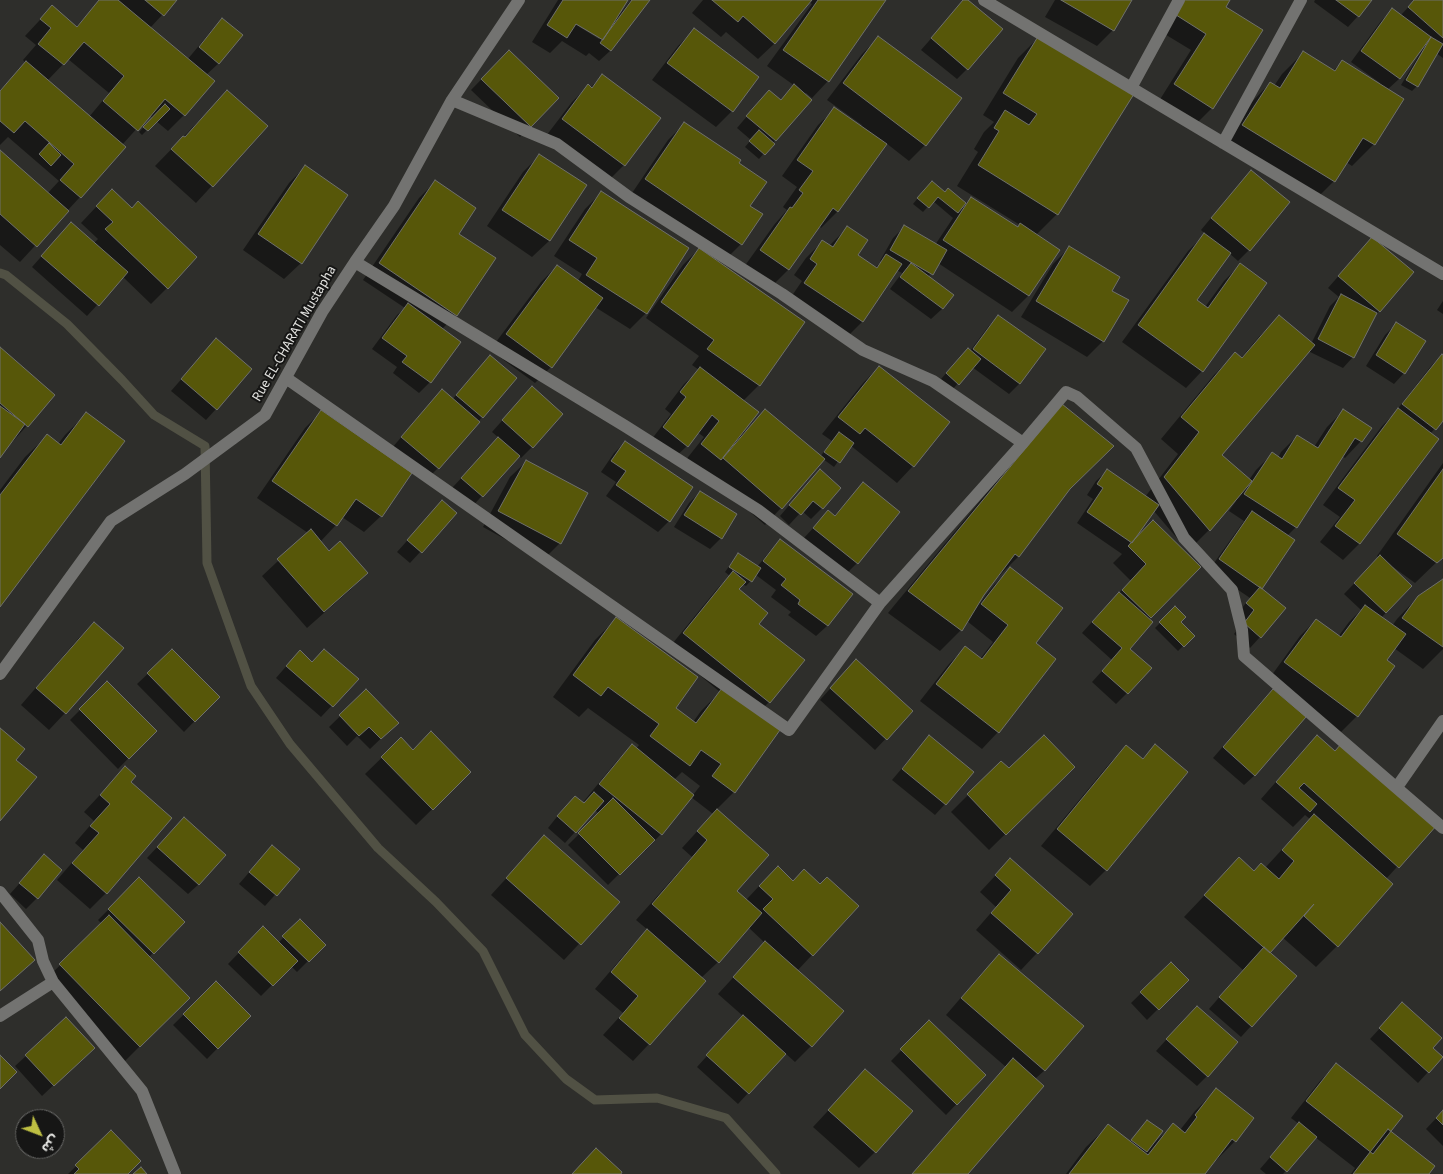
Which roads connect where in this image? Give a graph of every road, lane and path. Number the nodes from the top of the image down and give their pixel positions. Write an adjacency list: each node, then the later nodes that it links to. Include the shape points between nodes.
1 (518, 0): 6 (street, Rue EL-CHARATI Mustapha)
2 (984, 0): 5 (street)
3 (1179, 0): 5 (street)
4 (1301, 0): 7 (street)
5 (1131, 88): 7 (street)
6 (452, 100): 8 (street, Rue EL-CHARATI Mustapha, via 394,206); 11 (street, via 556,144 630,197 863,350 933,381)
7 (1223, 143): 9 (street)
8 (355, 262): 10 (street, Rue EL-CHARATI Mustapha, via 322,312); 12 (street, via 758,510)
9 (1443, 274)
10 (286, 378): 12 (street, via 789,730); 13 (street, Rue EL-CHARATI Mustapha, via 265,416 185,474 111,521)
11 (1023, 443): 12 (street); 15 (street, via 1066,392 1078,397 1136,448 1184,538 1232,590 1242,630 1244,656)
12 (880, 603)
13 (0, 674)
14 (1443, 721): 15 (street)
15 (1397, 787): 16 (street)
16 (1443, 828)
17 (0, 892): 18 (street, via 38,940)
18 (53, 982): 19 (street); 20 (street, via 142,1091)
19 (0, 1016)
20 (175, 1174)

